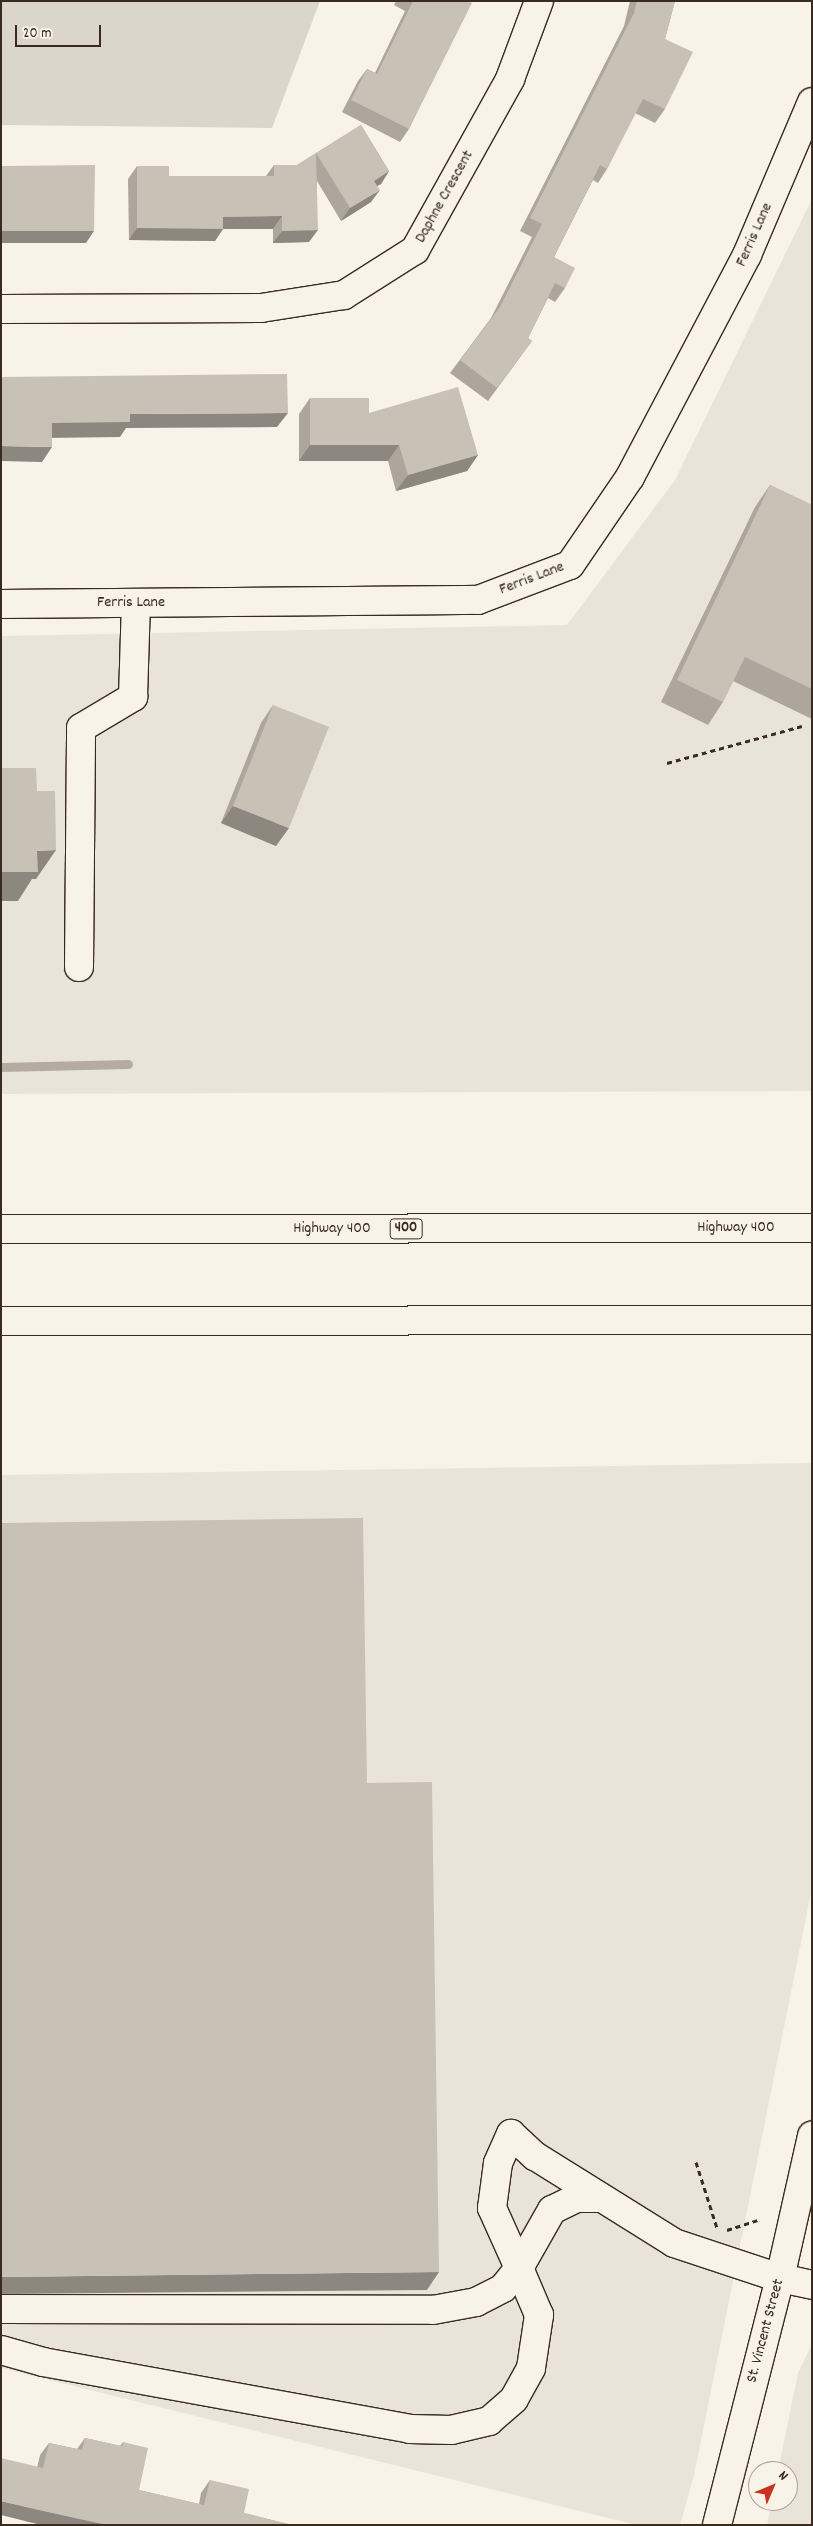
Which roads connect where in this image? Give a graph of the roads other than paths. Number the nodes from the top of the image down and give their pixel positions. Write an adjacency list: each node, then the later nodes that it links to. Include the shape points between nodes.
1 (538, 1): 3 (main road, Daphne Crescent, via 510,79 416,250 344,295 261,308)
2 (812, 102): 4 (main road, Ferris Lane, via 747,255 630,477 570,565 478,600)
3 (1, 309)
4 (136, 603): 5 (main road, Ferris Lane); 6 (main road, via 133,697 81,728)
5 (1, 604)
6 (79, 967)
7 (812, 1228): 8 (main road, Highway 400 / 400)
8 (1, 1229)
9 (812, 1320): 10 (main road)
10 (1, 1321)
11 (812, 2136): 14 (main road, St. Vincent Street)
12 (601, 2198): 13 (main road, via 577,2198 552,2210); 13 (main road, via 535,2156 511,2134 498,2163 492,2208); 14 (main road, via 674,2243)
13 (519, 2268): 16 (main road, via 503,2288 476,2302 433,2310); 17 (main road, via 539,2315 531,2368 514,2399 489,2420 451,2430 410,2429 43,2362)
14 (780, 2278): 15 (main road); 18 (main road, St. Vincent Street)
15 (812, 2285)
16 (1, 2309)
17 (1, 2350)
18 (717, 2525)

